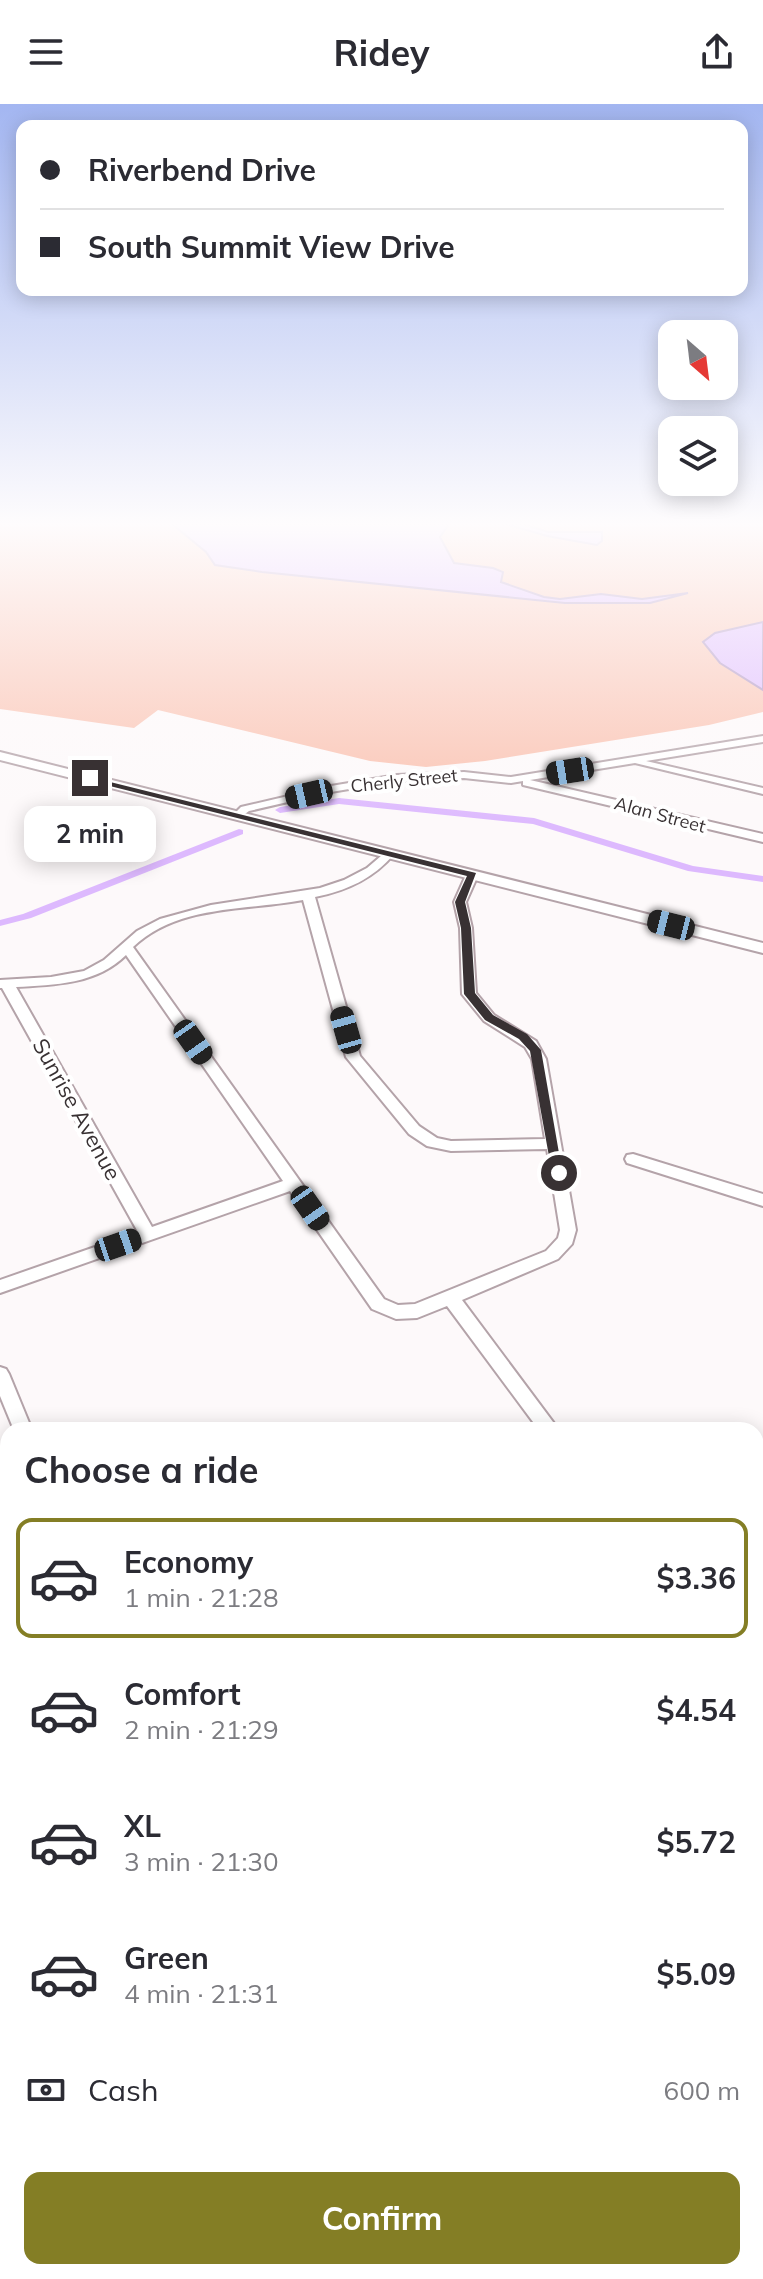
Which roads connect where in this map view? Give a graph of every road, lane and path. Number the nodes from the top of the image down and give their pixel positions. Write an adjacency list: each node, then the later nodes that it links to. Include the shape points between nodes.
1 (763, 739): 3 (street, Cherly Street)
2 (0, 756): 8 (street)
3 (630, 761): 4 (street, Cherly Street); 6 (street)
4 (511, 780): 8 (street, Cherly Street, via 464,775 397,778 245,809); 9 (street, Alan Street)
5 (763, 782): 6 (street)
6 (738, 786): 7 (street)
7 (763, 791)
8 (238, 816): 10 (street)
9 (763, 838)
10 (388, 854): 11 (street); 12 (street, via 369,872)
11 (472, 875): 14 (street); 16 (street, via 460,902 469,994 489,1018 535,1050)
12 (308, 896): 13 (street, via 193,912 156,925); 16 (street, via 353,1057 414,1130 451,1146)
13 (127, 947): 15 (street, via 102,968 74,978); 18 (street)
14 (763, 948)
15 (3, 984): 20 (street, Sunrise Avenue)
16 (554, 1144): 22 (street, via 566,1240 552,1255)
17 (633, 1159): 19 (street)
18 (293, 1184): 20 (street); 22 (street, via 378,1304 407,1313)
19 (763, 1200)
20 (148, 1235): 21 (street)
21 (0, 1287)
22 (451, 1298): 25 (street)
23 (0, 1374): 24 (street)
24 (20, 1422)
25 (544, 1422)

